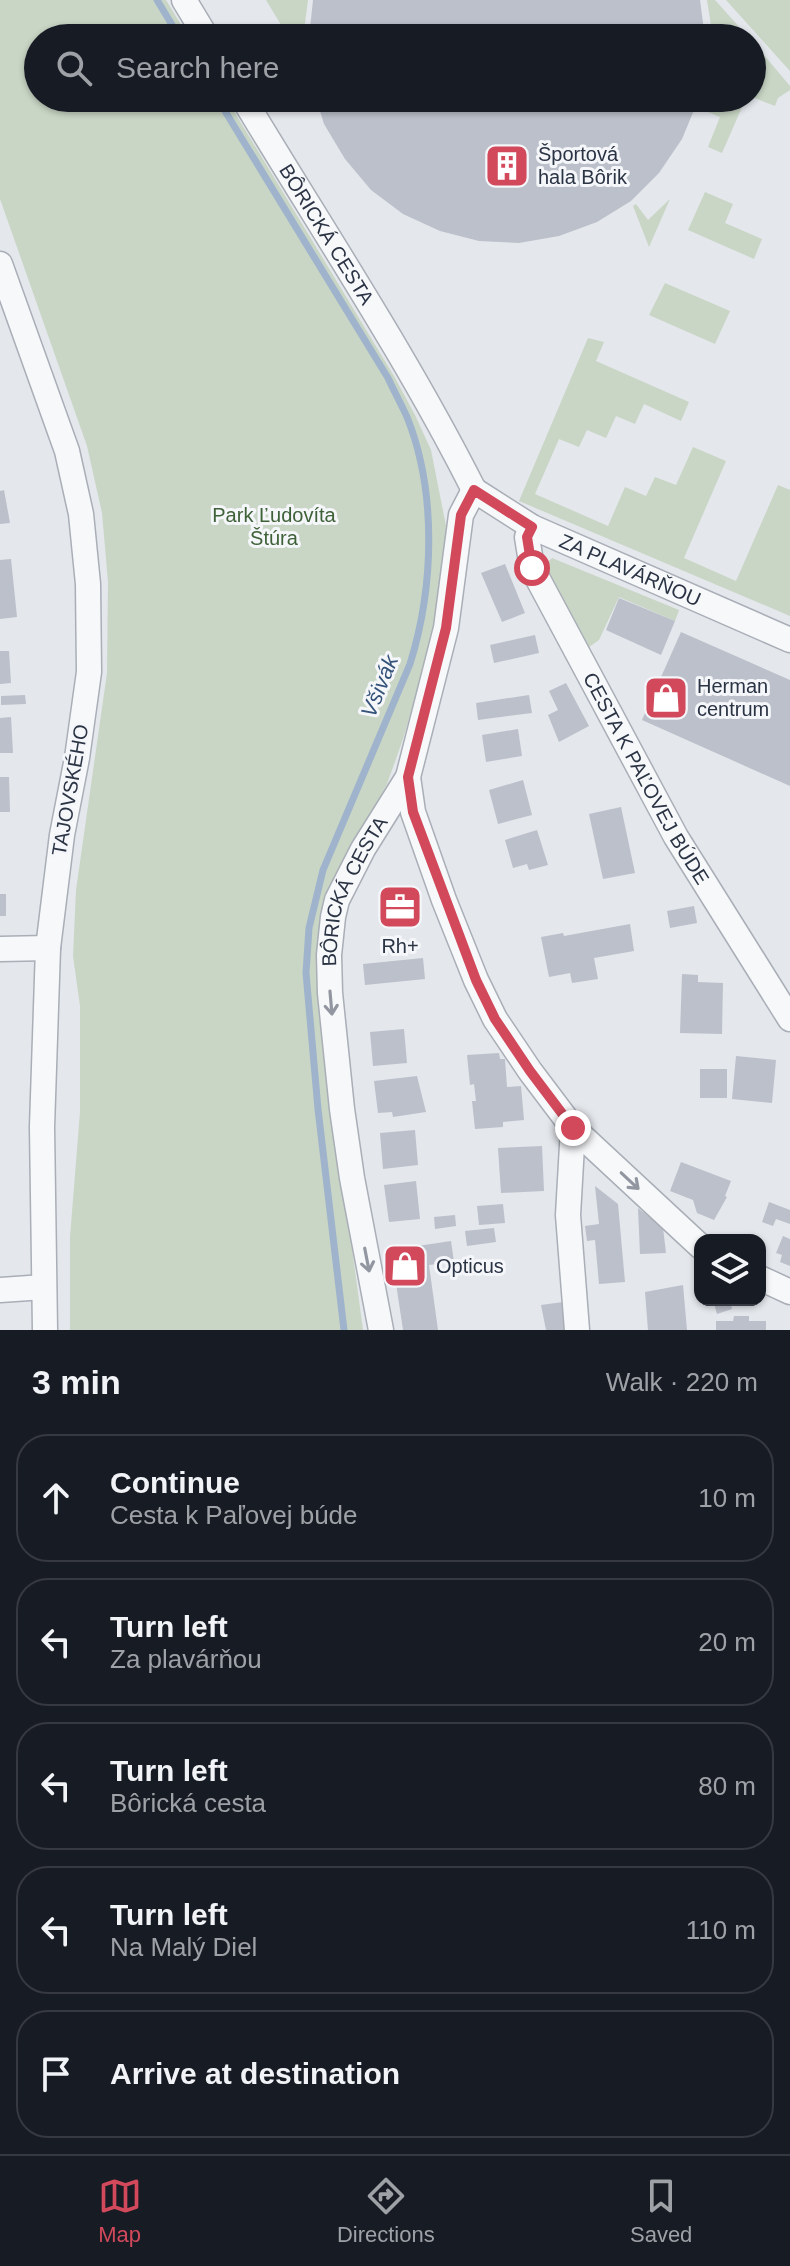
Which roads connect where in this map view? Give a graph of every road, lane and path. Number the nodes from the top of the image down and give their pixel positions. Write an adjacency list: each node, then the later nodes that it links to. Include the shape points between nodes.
1 (184, 0): 2 (street)
2 (199, 24)
3 (252, 112): 5 (street, BÔRICKÁ CESTA, via 405,361)
4 (0, 264): 9 (street, TAJOVSKÉHO, via 67,451 81,514 88,584 89,672)
5 (474, 490): 6 (street, ZA PLAVÁRŇOU); 8 (street, BÔRICKÁ CESTA, via 461,515 446,628)
6 (532, 527): 7 (street, ZA PLAVÁRŇOU); 11 (street, CESTA K PAĽOVEJ BÚDE, via 527,537 532,568 676,837)
7 (790, 640)
8 (408, 777): 12 (street, via 413,812 476,980 504,1032); 19 (street, BÔRICKÁ CESTA, one-way to 19, via 337,900 329,955 344,1123)
9 (48, 948): 10 (street); 15 (street, TAJOVSKÉHO)
10 (0, 949)
11 (790, 1019)
12 (573, 1128): 13 (street, one-way to 13); 20 (street, via 568,1215)
13 (694, 1240)
14 (766, 1281): 17 (street)
15 (44, 1287): 16 (street); 18 (street, TAJOVSKÉHO)
16 (0, 1290)
17 (790, 1292)
18 (45, 1330)
19 (381, 1330)
20 (577, 1330)

